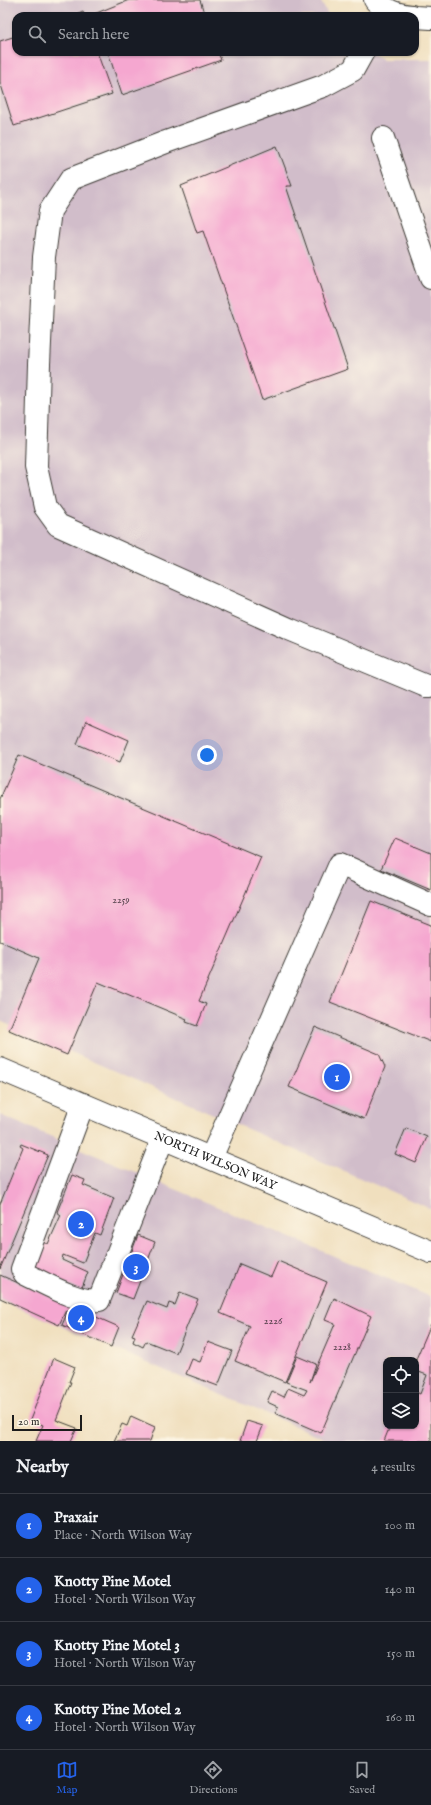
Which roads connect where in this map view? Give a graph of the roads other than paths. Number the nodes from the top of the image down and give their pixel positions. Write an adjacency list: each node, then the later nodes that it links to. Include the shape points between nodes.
1 (381, 8): 2 (main road)
2 (392, 12)
3 (419, 17): 4 (main road)
4 (431, 18)
5 (361, 56): 8 (main road, via 353,70 323,86 71,179 50,211 44,258 36,467 45,506 58,525 289,629)
6 (383, 138): 7 (main road)
7 (431, 278)
8 (431, 686)
9 (431, 905): 13 (main road, via 340,864)
10 (0, 1069): 11 (main road, NORTH WILSON WAY)
11 (83, 1104): 12 (main road, NORTH WILSON WAY); 12 (main road, via 22,1269 25,1274 80,1299 92,1302 99,1300)
12 (163, 1138): 13 (main road, NORTH WILSON WAY)
13 (211, 1158): 14 (main road, NORTH WILSON WAY)
14 (431, 1252)

